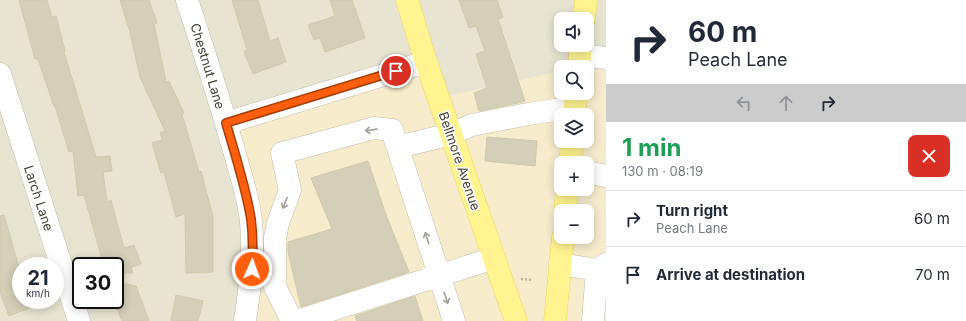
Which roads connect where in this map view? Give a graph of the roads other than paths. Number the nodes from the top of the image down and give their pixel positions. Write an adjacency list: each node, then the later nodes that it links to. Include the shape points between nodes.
1 (187, 0): 10 (street, Chestnut Lane)
2 (407, 0): 7 (main road, Bellmore Avenue)
3 (586, 0): 4 (main road)
4 (585, 12)
5 (580, 56): 6 (street)
6 (606, 58)
7 (426, 62): 10 (street); 11 (main road, Bellmore Avenue)
8 (0, 74): 19 (street, Larch Lane)
9 (575, 105): 11 (street, via 472,125)
10 (226, 123): 20 (street, Chestnut Lane, via 251,221 250,294)
11 (450, 134): 12 (street); 14 (main road, Bellmore Avenue)
12 (398, 147): 17 (street, one-way to 12); 21 (street, one-way to 21, via 392,130 374,128 282,153 290,190 276,231 275,287)
13 (562, 244): 15 (main road)
14 (494, 258): 17 (street); 24 (main road, Bellmore Avenue)
15 (560, 264): 16 (street); 25 (main road)
16 (601, 267): 26 (street)
17 (439, 275): 18 (street); 23 (street, one-way to 23)
18 (330, 316): 22 (street)
19 (79, 321)
20 (244, 321)
21 (292, 321)
22 (296, 321)
23 (454, 321)
24 (516, 321)
25 (554, 321)
26 (593, 321)

